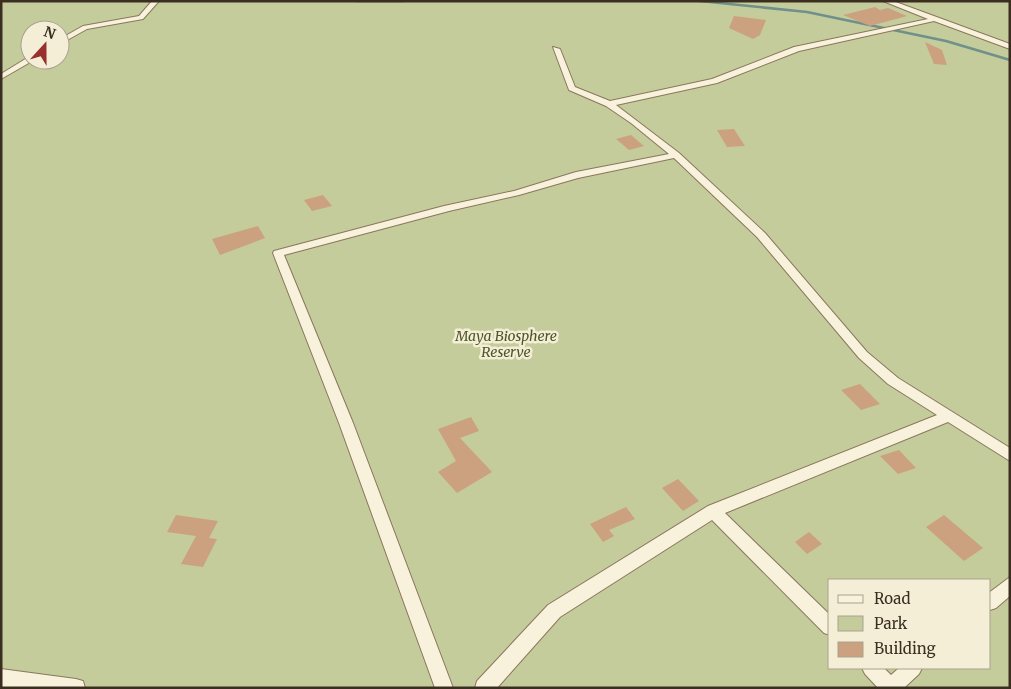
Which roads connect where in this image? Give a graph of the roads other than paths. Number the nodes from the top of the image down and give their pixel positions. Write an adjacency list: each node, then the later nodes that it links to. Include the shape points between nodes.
1 (156, 1): 4 (street, via 141,18 85,27)
2 (886, 1): 3 (street)
3 (932, 20): 5 (street); 9 (street, via 797,49 714,81)
4 (70, 36)
5 (1010, 47)
6 (556, 49): 9 (street, via 572,88)
7 (20, 66): 8 (street)
8 (1, 77)
9 (609, 104): 10 (street)
10 (676, 155): 11 (street, via 760,235 863,355 893,381); 20 (street, via 576,176 278,253 346,423)
11 (949, 416): 12 (street); 13 (street)
12 (1010, 455)
13 (713, 511): 14 (street); 18 (street, via 554,611)
14 (828, 625)
15 (872, 669): 21 (street)
16 (912, 669): 21 (street)
17 (1, 678): 19 (street)
18 (492, 684)
19 (76, 688)
20 (444, 688)
21 (891, 688)

